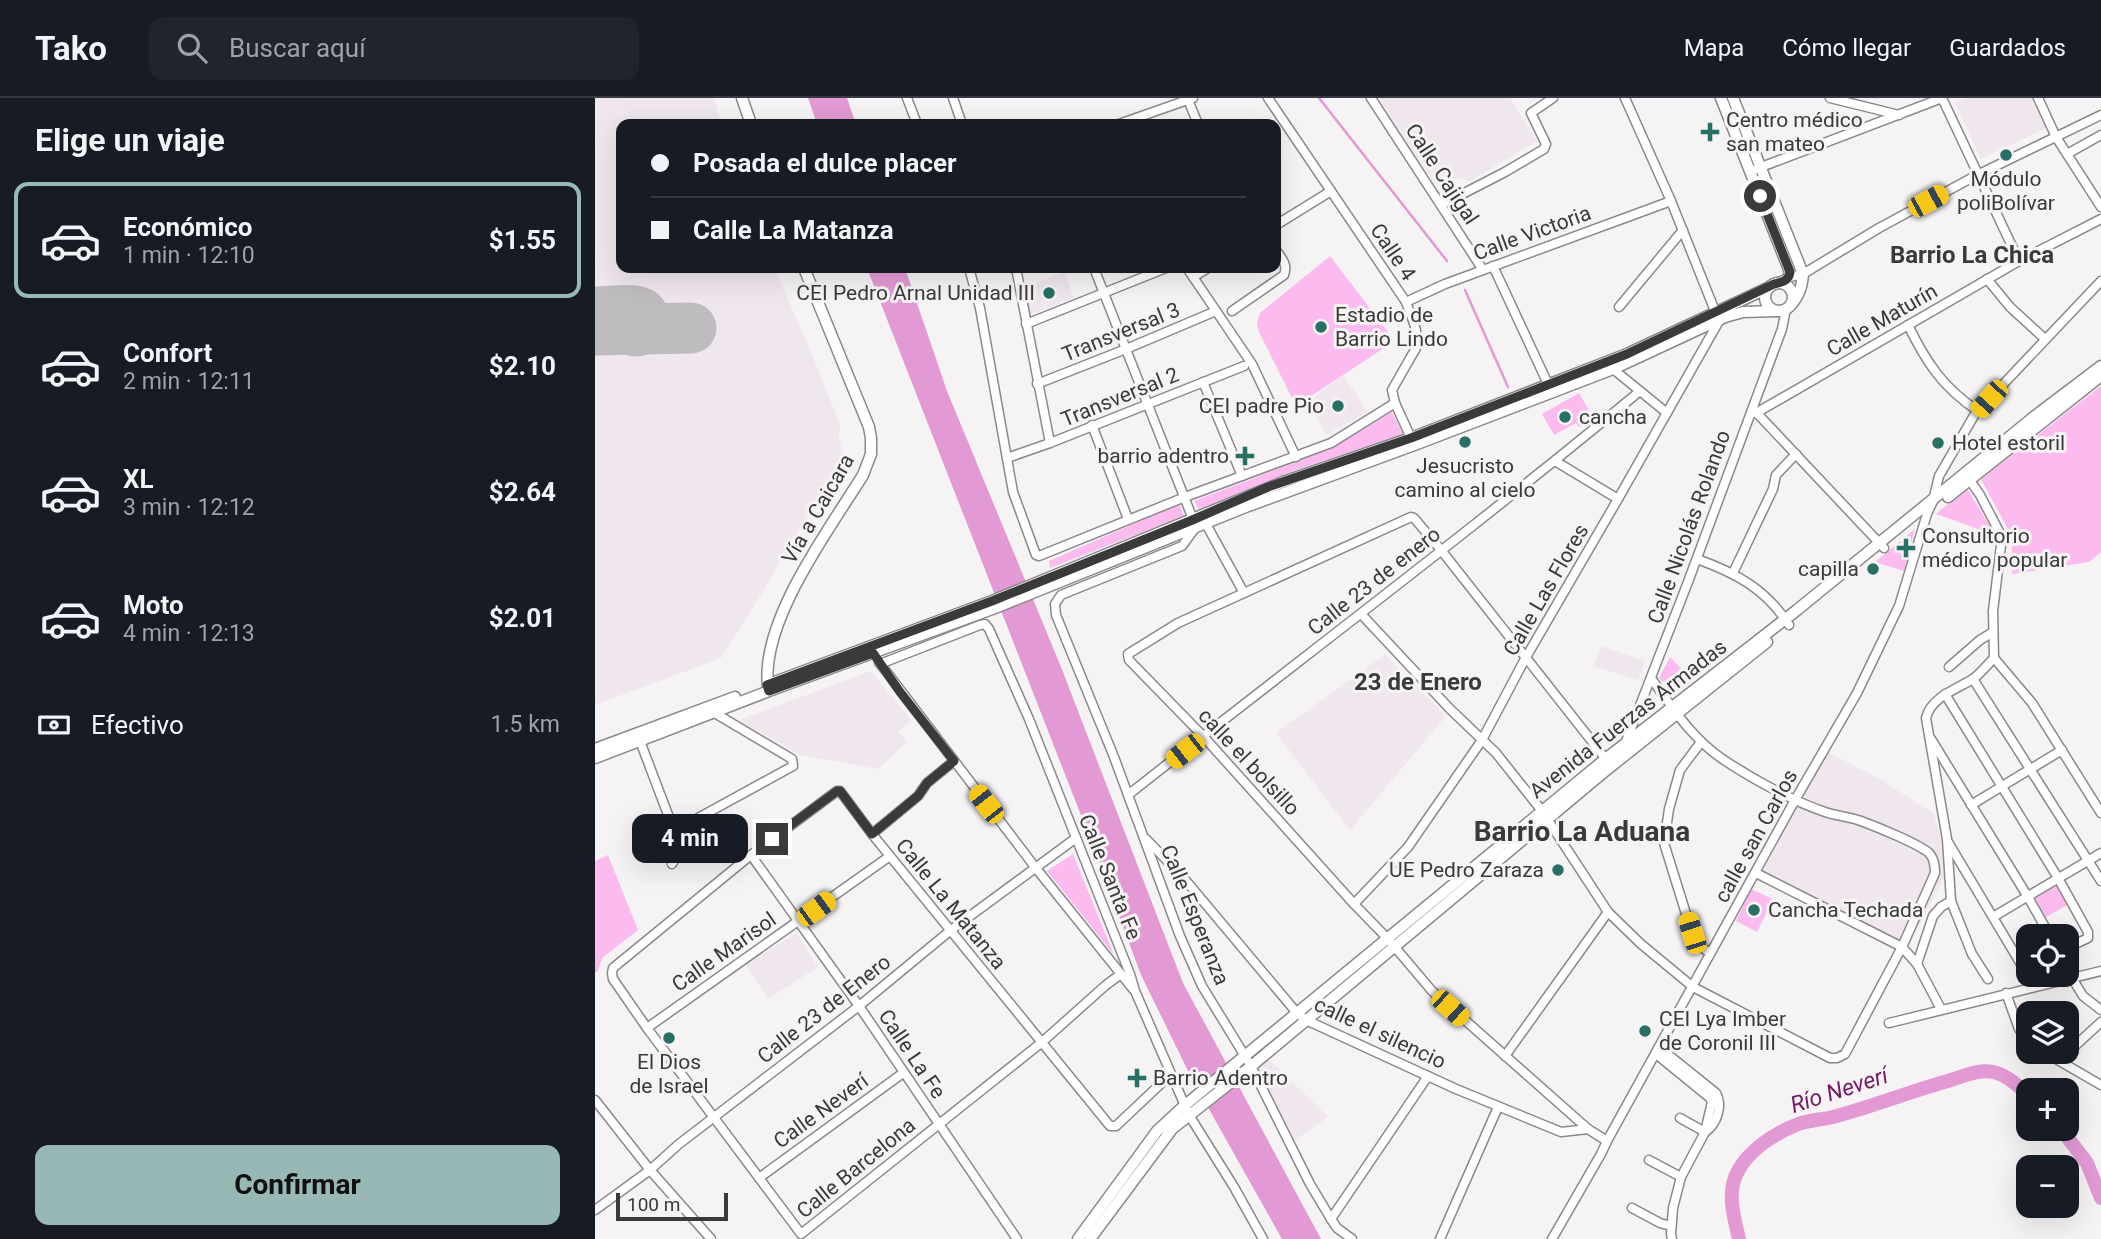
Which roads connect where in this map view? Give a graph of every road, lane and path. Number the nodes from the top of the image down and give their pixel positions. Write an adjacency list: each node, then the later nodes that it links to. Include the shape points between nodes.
1 (742, 98): 17 (street)
2 (907, 98): 18 (street)
3 (953, 98): 19 (street)
4 (1268, 98): 27 (street, Calle 4)
5 (1371, 98): 29 (street, Calle Cajigal)
6 (1553, 98): 29 (street, via 1531,113 1546,144 1544,149)
7 (1625, 98): 28 (street)
8 (1721, 98): 25 (street)
9 (1733, 98): 25 (street)
10 (1830, 98): 15 (street)
11 (1942, 98): 15 (street); 26 (street)
12 (2038, 98): 23 (street)
13 (1191, 99): 14 (street); 21 (street)
14 (1176, 101): 20 (street)
15 (1899, 115): 25 (street)
16 (2101, 115): 23 (street)
17 (749, 119)
18 (915, 119)
19 (961, 119)
20 (1131, 119)
21 (1197, 119)
22 (2101, 135): 24 (street)
23 (2056, 136): 24 (street); 26 (street)
24 (2067, 154): 30 (street)
25 (1756, 169): 45 (street); 47 (street)
26 (1977, 175): 35 (street); 45 (street)
27 (1331, 191): 32 (street); 52 (street, Calle 4)
28 (1671, 201): 33 (street); 36 (street, Calle Victoria)
29 (1441, 205): 37 (street, Calle Cajigal)
30 (2101, 207)
31 (2101, 219): 35 (street, Calle Maturín)
32 (1281, 222)
33 (1683, 230): 53 (street); 57 (street)
34 (1281, 258): 56 (street, via 1284,275)
35 (2019, 261): 48 (street, Calle Maturín)
36 (1493, 266): 37 (street, Calle Victoria); 68 (street)
37 (1483, 270): 52 (street, Calle Victoria)
38 (806, 273): 106 (street, Vía a Caicara, via 863,409 871,454 863,475 786,602 775,629)
39 (970, 273): 80 (street)
40 (1017, 273): 58 (street)
41 (1096, 273): 51 (street)
42 (1154, 273): 51 (street)
43 (1190, 273): 46 (street)
44 (1200, 273): 46 (street)
45 (1803, 274): 47 (street); 54 (street, via 1797,297)
46 (1193, 277): 55 (street)
47 (1790, 277): 50 (street)
48 (1987, 279): 59 (street, Calle Maturín); 60 (street)
49 (2101, 281): 60 (street)
50 (1772, 285): 54 (street, via 1765,299 1769,307); 54 (street, via 1790,289 1793,298); 57 (street)
51 (1104, 293): 58 (street); 61 (street)
52 (1406, 302): 70 (street, Calle 4, via 1417,342 1392,390)
53 (1619, 307)
54 (1784, 309): 57 (street); 72 (street, Calle Nicolás Rolando, via 1782,329)
55 (1216, 311): 61 (street, Transversal 3); 79 (street, via 1252,363)
56 (1231, 311)
57 (1717, 316): 64 (street); 68 (street); 74 (street, Calle Las Flores)
58 (1026, 324): 67 (street)
59 (1909, 325): 72 (street, Calle Maturín); 73 (street, via 1921,353 1941,380)
60 (2045, 339): 73 (street)
61 (1126, 349): 67 (street, Transversal 3); 71 (street)
62 (1244, 366): 66 (street, Transversal 2)
63 (2101, 366): 83 (street, Avenida Fuerzas Armadas)
64 (1613, 369): 69 (street); 89 (street)
65 (2101, 376): 83 (street, Avenida Fuerzas Armadas)
66 (1203, 382): 71 (street, Transversal 2); 82 (street)
67 (1037, 384): 77 (street)
68 (1548, 384): 76 (street)
69 (1640, 391): 74 (street); 81 (street, Calle 23 de enero)
70 (1395, 403): 76 (street); 79 (street, via 1331,443)
71 (1148, 405): 75 (street, Transversal 2); 84 (street)
72 (1754, 410): 78 (street); 92 (street, Calle Nicolás Rolando)
73 (1978, 411): 86 (street, via 1944,466)
74 (1668, 413): 85 (street, Calle Las Flores)
75 (1092, 425): 77 (street, Transversal 2); 88 (street)
76 (1411, 438): 89 (street, via 1283,482)
77 (1050, 443): 80 (street, Transversal 2)
78 (1796, 454): 90 (street); 93 (street, via 1776,475)
79 (1296, 457): 82 (street)
80 (1007, 458): 88 (street, via 1013,492 1037,555)
81 (1555, 461): 85 (street); 91 (street, Calle 23 de enero)
82 (1243, 476): 84 (street)
83 (1968, 476): 86 (street, Avenida Fuerzas Armadas); 87 (street, Avenida Fuerzas Armadas); 98 (street, via 2002,537)
84 (1185, 497): 88 (street); 89 (street)
85 (1618, 499): 100 (street, Calle Las Flores)
86 (1933, 501): 87 (street); 90 (street, Avenida Fuerzas Armadas)
87 (1927, 514): 90 (street, Avenida Fuerzas Armadas); 125 (street, calle san Carlos, via 1899,606 1857,693)
88 (1128, 519)
89 (1198, 524): 94 (street); 95 (street); 124 (street, Calle Esperanza, via 1182,546 1061,595 1055,604)
90 (1882, 545): 97 (street, Avenida Fuerzas Armadas)
91 (1441, 550): 94 (street, calle el bolsillo, via 1411,517); 96 (street, Calle 23 de enero); 100 (street)
92 (1697, 559): 93 (street); 104 (street, Calle Nicolás Rolando)
93 (1733, 573): 97 (street, via 1760,592)
94 (1244, 593): 111 (street, calle el bolsillo, via 1178,623 1128,654)
95 (993, 605): 99 (street); 106 (street)
96 (1361, 615): 111 (street, Calle 23 de enero); 112 (street)
97 (1787, 622): 109 (street, Avenida Fuerzas Armadas)
98 (1993, 632): 101 (street); 103 (street)
99 (873, 653): 102 (street); 106 (street)
100 (1525, 659): 112 (street, Calle Las Flores); 121 (street)
101 (1994, 659): 105 (street); 117 (street, via 2032,703)
102 (880, 664): 120 (street); 132 (street, Calle Santa Fe, via 985,624)
103 (1948, 667)
104 (1651, 678): 109 (street); 115 (street, Calle Nicolás Rolando)
105 (1973, 679): 107 (street); 122 (street)
106 (768, 688): 108 (street); 116 (street)
107 (1945, 694): 110 (street, via 1927,712); 123 (street)
108 (713, 712): 113 (street); 131 (street, via 792,758 793,766 698,817)
109 (1674, 712): 114 (street); 115 (street, Avenida Fuerzas Armadas); 118 (street, Avenida Fuerzas Armadas)
110 (1928, 733): 126 (street); 133 (street)
111 (1203, 736): 124 (street, Calle 23 de enero); 145 (street, calle el bolsillo)
112 (1482, 740): 128 (street); 145 (street, Calle Las Flores, via 1408,847)
113 (640, 741): 119 (street); 131 (street)
114 (1701, 742): 125 (street); 154 (street, via 1681,770 1664,843 1692,933)
115 (1625, 745): 118 (street, Calle Nicolás Rolando); 121 (street, Avenida Fuerzas Armadas)
116 (595, 750)
117 (2062, 750): 122 (street); 127 (street)
118 (1624, 757): 121 (street, Avenida Fuerzas Armadas)
119 (595, 758)
120 (954, 761): 129 (street); 139 (street)
121 (1609, 763): 128 (street, Avenida Fuerzas Armadas)
122 (2032, 770): 123 (street); 137 (street)
123 (2003, 788): 126 (street); 141 (street)
124 (1128, 795): 130 (street, Calle Esperanza)
125 (1795, 800): 140 (street, calle san Carlos); 153 (street, via 1860,820 1930,855 1935,873)
126 (1971, 805): 143 (street)
127 (2101, 813)
128 (1545, 815): 146 (street); 152 (street, Avenida Fuerzas Armadas)
129 (872, 834): 135 (street, Calle La Matanza, via 837,791); 136 (street, Calle La Matanza)
130 (1143, 837): 170 (street, calle el silencio, via 1182,876); 180 (street, Calle Esperanza, via 1202,986)
131 (677, 838): 138 (street, via 681,849)
132 (1076, 838): 139 (street, Calle 23 de Enero); 165 (street, Calle Santa Fe)
133 (1947, 839): 144 (street); 147 (street)
134 (2101, 853): 137 (street)
135 (751, 855): 148 (street, Calle La Fe); 157 (street, Calle La Matanza)
136 (890, 856): 148 (street, Calle Marisol); 150 (street, Calle La Matanza)
137 (2089, 860): 141 (street); 142 (street)
138 (672, 864)
139 (1035, 867): 150 (street, Calle 23 de Enero); 159 (street)
140 (1756, 873): 153 (street); 154 (street, calle san Carlos)
141 (2058, 878): 143 (street); 151 (street, via 2089,936)
142 (2101, 881)
143 (2028, 897): 147 (street); 149 (street)
144 (1951, 901): 156 (street, via 1933,916); 161 (street, via 1972,954)
145 (1354, 904): 152 (street, calle el bolsillo)
146 (1608, 912): 162 (street); 179 (street)
147 (1993, 917): 155 (street)
148 (797, 922): 167 (street, Calle La Fe); 175 (street, Calle Marisol)
149 (2043, 924)
150 (951, 930): 167 (street, Calle 23 de Enero); 177 (street, Calle La Matanza)
151 (2079, 941)
152 (1391, 943): 170 (street, Avenida Fuerzas Armadas); 171 (street, Avenida Fuerzas Armadas); 179 (street, calle el bolsillo, via 1432,992)
153 (1902, 947): 156 (street); 162 (street, via 1845,1054 1836,1058)
154 (1710, 953): 162 (street, calle san Carlos)
155 (2016, 956)
156 (1917, 964): 168 (street)
157 (613, 968): 175 (street, Calle Barcelona, via 613,979)
158 (2101, 971): 160 (street)
159 (1121, 974): 165 (street); 177 (street, Calle Barcelona)
160 (2079, 976)
161 (1989, 979)
162 (1693, 987): 178 (street, calle san Carlos)
163 (2030, 987): 166 (street)
164 (2078, 987): 169 (street)
165 (1135, 991): 183 (street, Calle Santa Fe)
166 (2006, 993): 168 (street); 172 (street)
167 (859, 1006): 182 (street, Calle La Fe); 189 (street, Calle 23 de Enero)
168 (1941, 1009): 174 (street)
169 (2101, 1010)
170 (1297, 1013): 171 (street, calle el silencio); 180 (street, Avenida Fuerzas Armadas)
171 (1306, 1020): 180 (street, Avenida Fuerzas Armadas); 184 (street, calle el silencio)
172 (2016, 1021)
173 (2101, 1022): 176 (street)
174 (1889, 1023)
175 (647, 1028): 189 (street, Calle Barcelona)
176 (2079, 1042)
177 (1041, 1043): 183 (street, Calle La Matanza, via 1110,1126 1116,1126); 191 (street, Calle Barcelona)
178 (1658, 1051): 193 (street, via 1716,1093 1720,1108); 194 (street, calle san Carlos)
179 (1505, 1056): 192 (street, calle el bolsillo)
180 (1247, 1063): 188 (street, Avenida Fuerzas Armadas); 201 (street, Calle Esperanza)
181 (2066, 1064): 185 (street)
182 (903, 1073): 191 (street, Calle La Fe); 198 (street, Calle Neverí)
183 (1170, 1075): 188 (street, Calle Santa Fe)
184 (1428, 1076): 187 (street, calle el silencio); 201 (street)
185 (2101, 1085)
186 (597, 1106): 196 (street)
187 (1498, 1107): 192 (street, calle el silencio, via 1562,1132); 210 (street)
188 (1189, 1108): 207 (street, Avenida Fuerzas Armadas, via 1170,1118 1150,1140); 208 (street, Avenida Fuerzas Armadas); 209 (street, Calle Santa Fe)
189 (713, 1117): 196 (street, Calle 23 de Enero); 198 (street, Calle Barcelona)
190 (1680, 1118): 193 (street)
191 (938, 1125): 203 (street, Calle Barcelona); 206 (street, Calle La Fe)
192 (1588, 1129): 194 (street, calle el bolsillo)
193 (1705, 1132): 197 (street)
194 (1607, 1140): 211 (street, calle san Carlos)
195 (1649, 1160): 197 (street)
196 (650, 1170): 200 (street, Calle 23 de Enero); 205 (street)
197 (1681, 1177): 202 (street)
198 (759, 1178): 203 (street, Calle Barcelona)
199 (1632, 1208): 202 (street)
200 (595, 1210)
201 (1331, 1219): 204 (street)
202 (1671, 1226): 212 (street)
203 (801, 1237)
204 (1349, 1238)
205 (711, 1239)
206 (1017, 1239)
207 (1078, 1239)
208 (1090, 1239)
209 (1263, 1239)
210 (1440, 1239)
211 (1552, 1239)
212 (1672, 1239)

